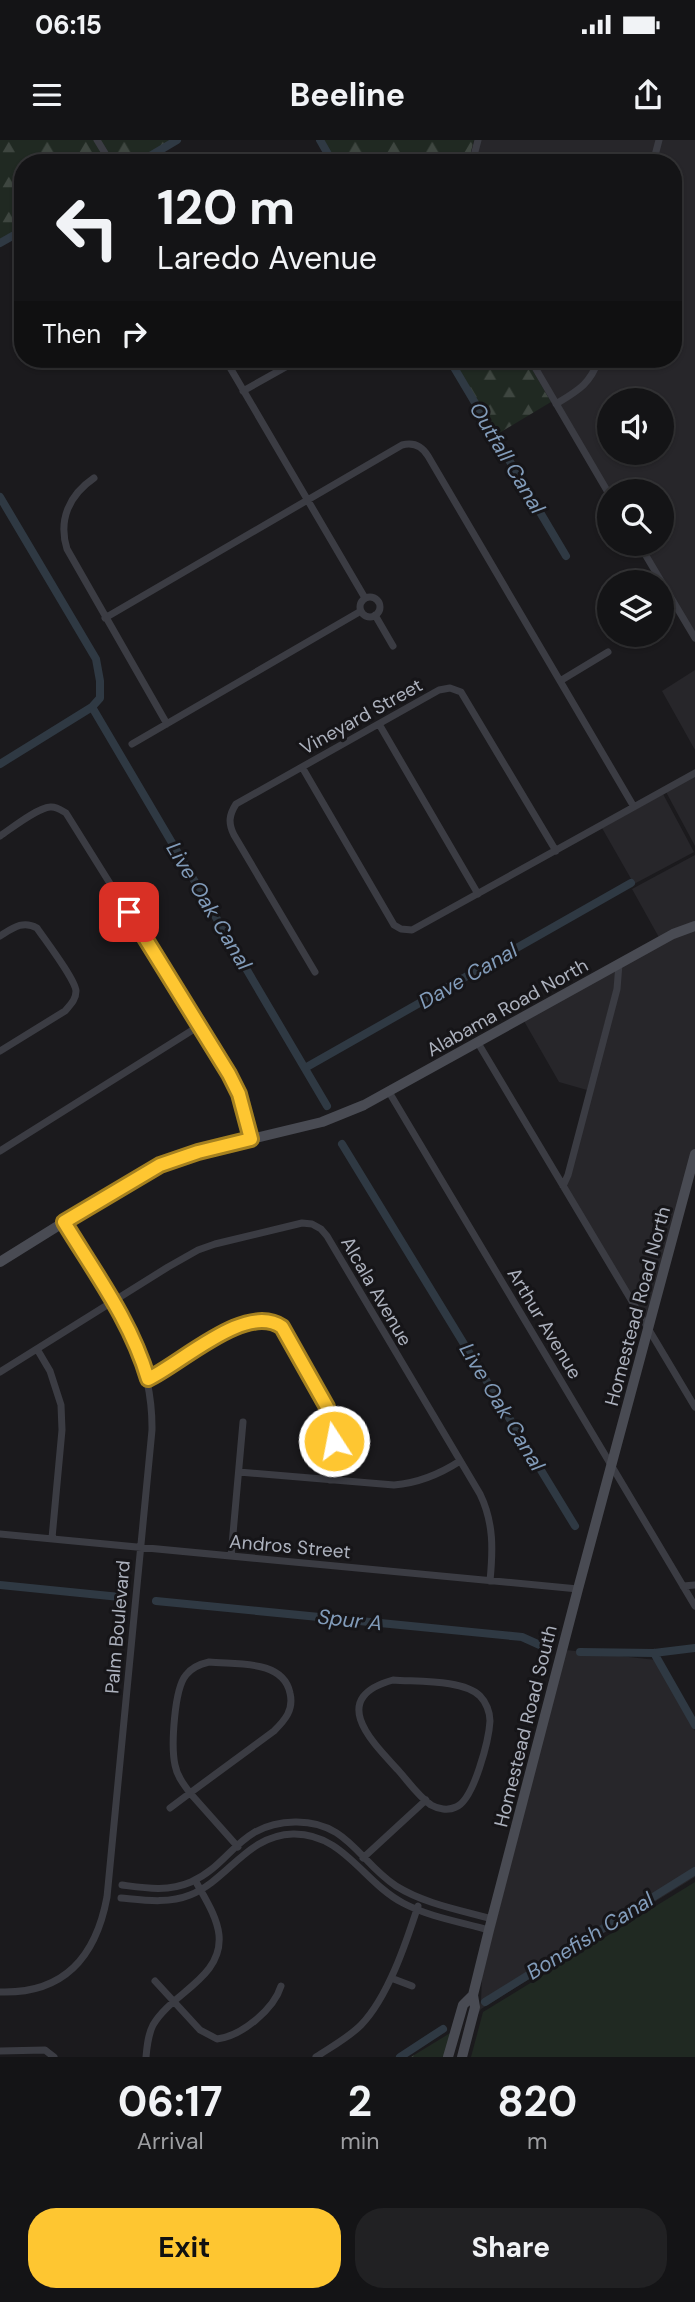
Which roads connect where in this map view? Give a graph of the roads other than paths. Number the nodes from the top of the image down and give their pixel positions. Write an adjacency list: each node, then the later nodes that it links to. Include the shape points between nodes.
1 (230, 368): 5 (street)
2 (284, 368): 5 (street)
3 (535, 368): 6 (street)
4 (595, 368): 6 (street, via 584,387)
5 (243, 391): 9 (street)
6 (556, 404): 8 (street)
7 (94, 478): 14 (street, via 78,492 62,528 73,563)
8 (600, 479)
9 (308, 501): 11 (street); 14 (street); 18 (street, via 402,445 425,451)
10 (646, 556): 15 (street)
11 (365, 598): 12 (street); 13 (street, via 377,600)
12 (361, 611): 13 (street); 19 (street)
13 (375, 615): 16 (street)
14 (105, 618): 19 (street)
15 (695, 638)
16 (393, 646)
17 (608, 652): 18 (street)
18 (560, 681): 24 (street)
19 (167, 724): 21 (street)
20 (379, 724): 22 (street, Vineyard Street); 26 (street, Vineyard Street, via 439,690 461,692); 27 (street)
21 (132, 744)
22 (302, 767): 27 (street, via 397,927 412,930); 31 (street, Vineyard Street, via 236,804 230,814 234,835)
23 (695, 773): 24 (street)
24 (634, 807): 26 (street)
25 (0, 836): 32 (street, via 50,807 66,813)
26 (556, 851): 27 (street)
27 (478, 894)
28 (695, 926): 30 (main road, Alabama Road North)
29 (0, 936): 34 (street, via 19,925 37,928 76,991 65,1011)
30 (619, 964): 33 (main road, Alabama Road North); 39 (street, via 612,1010)
31 (315, 972)
32 (199, 1026): 36 (street, via 234,1084); 37 (street)
33 (478, 1043): 35 (main road, Alabama Road North); 39 (street)
34 (0, 1051)
35 (389, 1092): 36 (main road, Alabama Road North, via 335,1117); 50 (street, Arthur Avenue)
36 (251, 1139): 40 (main road, Alabama Road North, via 160,1165)
37 (0, 1152)
38 (695, 1154): 43 (main road, Homestead Road North)
39 (563, 1186): 43 (street)
40 (64, 1222): 41 (main road, Alabama Road North); 42 (street, Palm Boulevard)
41 (0, 1262)
42 (113, 1301): 44 (street, Alcala Avenue); 46 (street, Palm Boulevard, via 134,1336); 49 (street, Alcala Avenue, via 198,1250 293,1224 312,1224 327,1236)
43 (648, 1328): 47 (street); 50 (main road, Homestead Road North)
44 (37, 1349): 45 (street, Alcala Avenue); 54 (street, via 61,1405)
45 (0, 1372)
46 (148, 1379): 52 (street, via 236,1327 275,1322 327,1407 334,1441); 55 (street, Palm Boulevard, via 152,1430)
47 (695, 1406)
48 (243, 1422): 51 (street)
49 (460, 1461): 52 (street, via 407,1484); 57 (street, Alcala Avenue, via 489,1517)
50 (612, 1466): 59 (street, Arthur Avenue); 60 (main road, Homestead Road South)
51 (239, 1472): 52 (street); 56 (street)
52 (330, 1480)
53 (0, 1534): 54 (street, Andros Street)
54 (52, 1538): 55 (street, Andros Street)
55 (141, 1547): 56 (street, Andros Street); 83 (street, Palm Boulevard, via 101,1927 83,1957 61,1977 32,1990)
56 (231, 1556): 57 (street, Andros Street)
57 (490, 1581): 60 (street, Andros Street)
58 (695, 1585): 59 (street)
59 (683, 1586): 61 (street, Arthur Avenue)
60 (578, 1589): 77 (main road, Homestead Road South)
61 (695, 1606)
62 (190, 1793): 62 (street, via 177,1772 173,1748 178,1695 187,1673 209,1662 275,1671 290,1691 286,1719); 64 (street); 65 (street)
63 (426, 1800): 63 (street, via 452,1809 467,1800 490,1723 486,1705 463,1687 393,1680 376,1685 359,1708 363,1728); 67 (street)
64 (170, 1808)
65 (236, 1845): 66 (street); 67 (street, via 263,1828 297,1822 332,1830); 69 (street)
66 (244, 1854): 68 (street, via 266,1840 295,1834 321,1838); 72 (street)
67 (365, 1856): 68 (street); 74 (street, via 395,1885)
68 (357, 1863): 76 (street, via 385,1892)
69 (195, 1880): 71 (street, via 167,1889); 72 (street)
70 (122, 1885): 71 (street)
71 (145, 1888): 75 (street)
72 (200, 1891): 75 (street, via 173,1900); 85 (street, via 219,1933 217,1952 201,1979)
73 (121, 1898): 75 (street)
74 (420, 1898): 76 (street); 77 (street)
75 (145, 1900)
76 (417, 1910): 78 (street); 79 (street)
77 (492, 1919): 78 (main road, Homestead Road South)
78 (489, 1930): 84 (main road, Homestead Road South)
79 (391, 1978): 82 (street); 89 (street, via 361,2025)
80 (155, 1981): 85 (street)
81 (281, 1986): 85 (street, via 271,2006 226,2038 208,2035)
82 (412, 1986)
83 (0, 1992)
84 (472, 1995): 90 (main road, Homestead Road South, via 463,2005); 91 (main road, Homestead Road South, via 475,2007)
85 (174, 2002): 88 (street, via 153,2025)
86 (0, 2051): 87 (street, via 44,2050)
87 (54, 2057)
88 (146, 2057)
89 (316, 2057)
90 (448, 2057)
91 (462, 2057)

